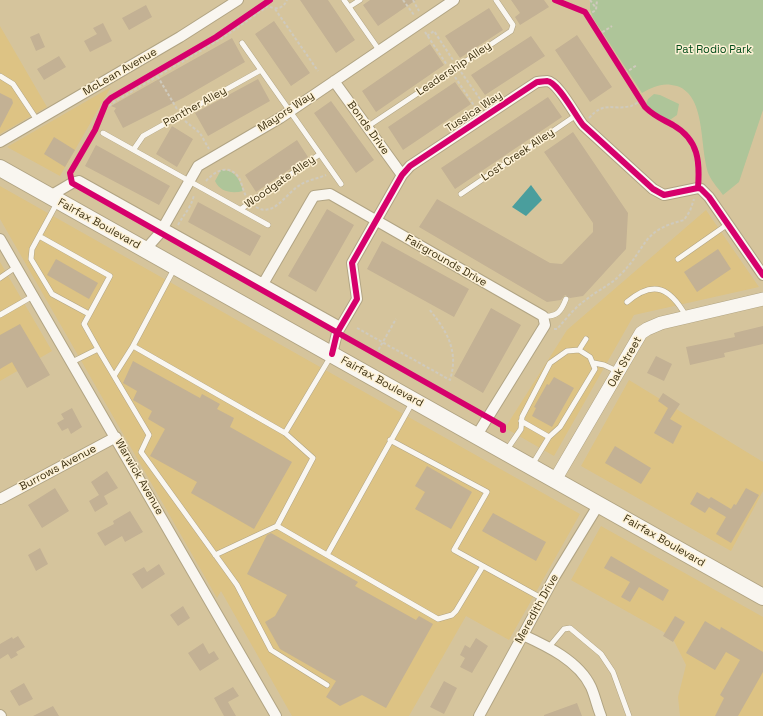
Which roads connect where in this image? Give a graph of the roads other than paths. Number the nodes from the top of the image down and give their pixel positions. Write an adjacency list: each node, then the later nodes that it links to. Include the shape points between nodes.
1 (238, 0): 14 (street, McLean Avenue, via 180,37)
2 (344, 0): 6 (lane)
3 (360, 0): 6 (lane)
4 (454, 0): 8 (street, Mayors Way)
5 (496, 0): 15 (lane, Leadership Alley, via 513,24 511,31)
6 (349, 7): 8 (lane)
7 (242, 43): 9 (lane)
8 (379, 50): 11 (street, Mayors Way)
9 (261, 70): 12 (lane); 18 (lane, Panther Alley, via 143,136)
10 (0, 76): 14 (lane, via 13,84)
11 (334, 81): 12 (street, Mayors Way); 15 (street, Bonds Drive)
12 (290, 111): 19 (lane, Woodgate Alley); 22 (street, Mayors Way, via 198,166)
13 (575, 116): 21 (street, Tussica Way, via 555,85 547,81 537,82 410,166); 24 (lane, Lost Creek Alley); 28 (street, Tussica Way, via 653,189 664,195 701,189)
14 (37, 120): 17 (street, McLean Avenue)
15 (367, 127): 21 (street, Bonds Drive)
16 (103, 133): 18 (lane)
17 (0, 142)
18 (134, 149): 22 (lane)
19 (320, 154): 23 (lane, Woodgate Alley); 26 (lane, Woodgate Alley)
20 (0, 168): 25 (main road, Fairfax Boulevard)
21 (402, 176): 27 (street, Tussica Way)
22 (189, 182): 26 (lane, Woodgate Alley); 30 (street, Mayors Way)
23 (341, 184)
24 (461, 194)
25 (54, 198): 30 (street, via 72,183 79,181); 31 (lane); 33 (main road, Fairfax Boulevard)
26 (241, 209): 29 (lane, Woodgate Alley)
27 (376, 221): 39 (street, Fairgrounds Drive, via 330,194 314,196); 47 (street, Fairgrounds Drive); 48 (street, Tussica Way, via 352,263 357,299)
28 (728, 224): 34 (lane); 37 (street)
29 (268, 225)
30 (163, 228): 33 (street, Mayors Way); 39 (street)
31 (39, 236): 44 (lane, via 32,249 31,259 52,294); 44 (lane, via 110,276)
32 (0, 239): 36 (street, Warwick Avenue)
33 (145, 250): 35 (main road, Fairfax Boulevard)
34 (678, 259)
35 (176, 267): 50 (lane); 53 (main road, Fairfax Boulevard)
36 (16, 268): 38 (lane); 40 (street, Warwick Avenue)
37 (763, 275)
38 (0, 278)
39 (263, 284): 48 (street)
40 (33, 296): 45 (lane); 54 (street, Warwick Avenue)
41 (566, 299): 47 (lane, via 561,311)
42 (763, 299): 46 (street, Oak Street)
43 (627, 302): 46 (lane, via 641,293 655,289 665,290 672,295)
44 (89, 314): 51 (lane, via 84,324)
45 (0, 315)
46 (686, 317): 56 (street, Oak Street, via 644,330)
47 (544, 320): 61 (street)
48 (340, 327): 53 (street, Tussica Way)
49 (586, 339): 52 (lane)
50 (133, 346): 57 (lane); 60 (lane)
51 (98, 349): 54 (lane); 57 (lane)
52 (579, 350): 55 (lane); 59 (lane, via 567,351 550,363)
53 (332, 354): 58 (main road, Fairfax Boulevard); 60 (lane)
54 (72, 362): 62 (street, Warwick Avenue)
55 (594, 363): 56 (lane); 63 (lane, via 595,369 560,427)
56 (619, 372): 67 (street, Oak Street)
57 (114, 376): 71 (lane, via 149,436 141,452)
58 (414, 400): 61 (main road, Fairfax Boulevard); 64 (lane)
59 (521, 421): 63 (lane); 65 (lane, via 521,429)
60 (285, 433): 70 (lane, via 313,458)
61 (477, 435): 65 (main road, Fairfax Boulevard)
62 (116, 437): 68 (street, Burrows Avenue); 79 (street, Warwick Avenue)
63 (550, 437): 66 (lane)
64 (390, 440): 72 (lane); 73 (lane, via 487,492 454,550)
65 (506, 451): 66 (main road, Fairfax Boulevard)
66 (531, 466): 67 (main road, Fairfax Boulevard)
67 (555, 480): 69 (main road, Fairfax Boulevard)
68 (0, 499)
69 (599, 504): 74 (main road, Fairfax Boulevard); 75 (street, Meredith Drive)
70 (277, 526): 71 (lane); 72 (lane)
71 (215, 555): 78 (lane, via 237,585 271,650)
72 (327, 555): 73 (lane, via 438,618 452,615 456,611)
73 (483, 566): 75 (lane)
74 (763, 597)
75 (543, 599): 76 (street, Meredith Drive)
76 (523, 635): 77 (street); 80 (street, Meredith Drive)
77 (549, 647): 81 (street, via 574,666 590,685); 82 (lane, via 564,629 570,628 601,654 613,672)
78 (328, 685)
79 (276, 716)
80 (479, 716)
81 (601, 716)
82 (629, 716)

